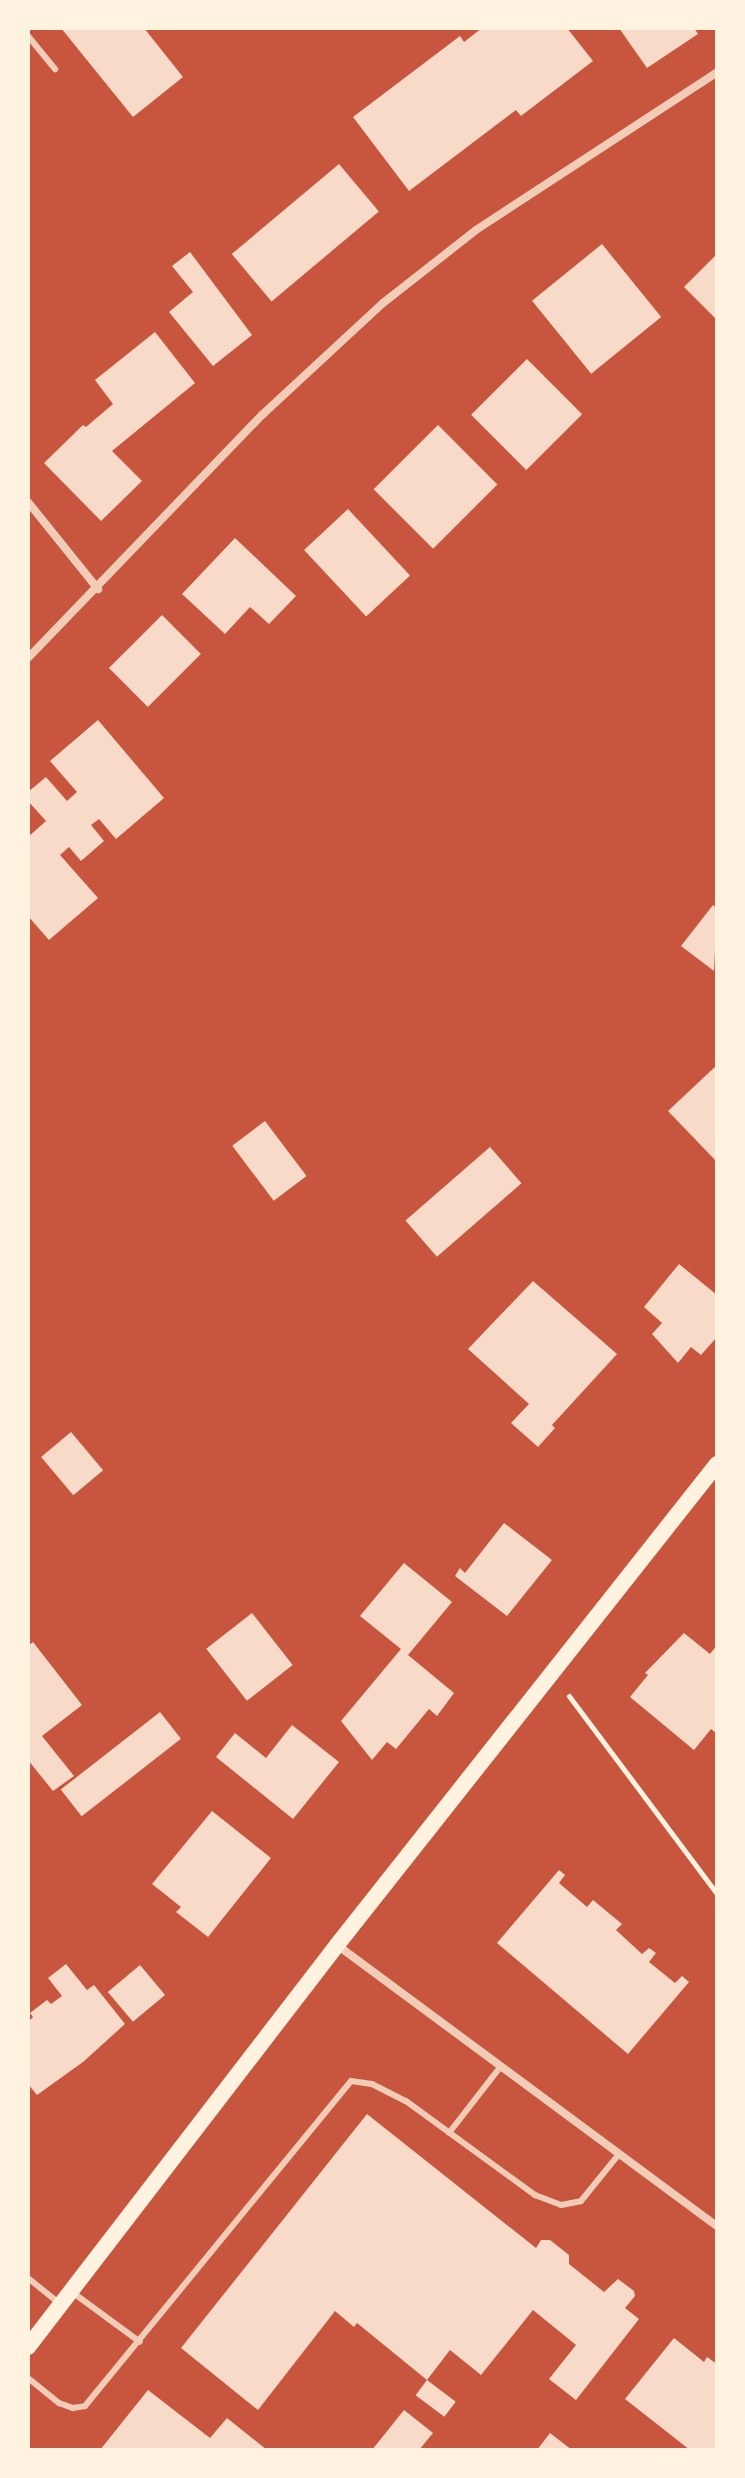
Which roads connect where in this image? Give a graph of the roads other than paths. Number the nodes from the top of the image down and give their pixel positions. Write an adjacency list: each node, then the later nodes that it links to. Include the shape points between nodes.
1 (28, 36): 2 (lane)
2 (55, 69)
3 (717, 72): 5 (street, via 476,230 383,303 221,456)
4 (28, 502): 5 (street)
5 (98, 589): 6 (street)
6 (28, 658)
7 (717, 1464): 8 (main road)
8 (337, 1945): 9 (street); 14 (main road)
9 (501, 2066): 10 (lane); 11 (street)
10 (449, 2133): 11 (lane, via 535,2195 561,2205 581,2201); 15 (lane, via 406,2101 372,2084 351,2081)
11 (619, 2154): 12 (street)
12 (717, 2226)
13 (28, 2278): 14 (lane)
14 (67, 2298): 15 (lane); 16 (main road)
15 (140, 2342): 17 (lane, via 85,2406 59,2403)
16 (28, 2347)
17 (28, 2378)

